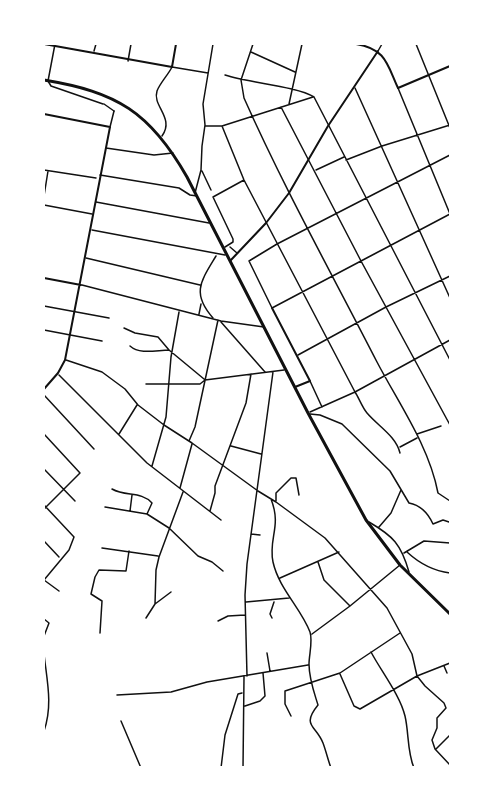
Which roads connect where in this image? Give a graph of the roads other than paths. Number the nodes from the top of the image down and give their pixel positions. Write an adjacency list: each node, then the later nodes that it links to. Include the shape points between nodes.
1 (44, 44): 11 (street)
2 (96, 44): 14 (street)
3 (131, 44): 15 (street)
4 (176, 44): 17 (street)
5 (213, 44): 19 (street)
6 (253, 44): 13 (street)
7 (302, 44): 18 (street)
8 (356, 44): 12 (street)
9 (382, 44): 12 (street)
10 (416, 44): 21 (street)
11 (55, 45): 14 (street); 23 (street)
12 (378, 51): 24 (street); 25 (street)
13 (251, 52): 18 (street); 22 (street)
14 (94, 54): 15 (street)
15 (128, 60): 17 (street)
16 (450, 66): 21 (street)
17 (172, 67): 19 (street); 38 (street, via 157,91 166,130)
18 (296, 73): 26 (street)
19 (208, 74): 32 (street, via 202,104)
20 (225, 75): 22 (street)
21 (428, 75): 25 (street); 35 (street)
22 (241, 80): 26 (street); 31 (street, via 243,98)
23 (46, 81): 36 (street, via 55,89 114,111); 38 (main road, via 111,97)
24 (354, 86): 34 (street); 39 (street)
25 (398, 88): 37 (street)
26 (292, 90): 27 (street); 28 (street)
27 (314, 97): 28 (street); 34 (street)
28 (289, 105): 29 (street)
29 (281, 107): 31 (street); 45 (street)
30 (44, 114): 36 (street)
31 (253, 118): 33 (street); 57 (street)
32 (205, 125): 33 (street); 49 (street)
33 (222, 126): 53 (street)
34 (328, 126): 43 (street); 45 (street)
35 (450, 126): 37 (street)
36 (110, 127): 40 (street)
37 (416, 135): 39 (street); 46 (street)
38 (161, 137): 41 (main road)
39 (382, 146): 44 (street); 54 (street)
40 (106, 148): 41 (street, via 154,155); 51 (street)
41 (173, 153): 58 (main road)
42 (450, 155): 46 (street)
43 (345, 157): 44 (street); 50 (street)
44 (346, 160): 60 (street)
45 (310, 161): 50 (street); 57 (street)
46 (429, 166): 54 (street); 65 (street)
47 (44, 170): 48 (street)
48 (48, 170): 52 (street); 55 (street)
49 (201, 170): 56 (street); 58 (street)
50 (315, 171): 63 (street)
51 (100, 175): 58 (street, via 179,188); 61 (street)
52 (96, 178)
53 (244, 180): 67 (street); 73 (street, via 213,197 233,239)
54 (399, 181): 60 (street); 70 (street)
55 (44, 188): 59 (street)
56 (211, 189)
57 (289, 193): 67 (street); 68 (street)
58 (196, 195): 66 (main road)
59 (44, 196)
60 (367, 198): 63 (street); 72 (street)
61 (95, 202): 64 (street); 66 (street)
62 (44, 205): 64 (street)
63 (336, 213): 68 (street); 80 (street)
64 (93, 214): 69 (street)
65 (450, 215): 70 (street)
66 (210, 223): 74 (main road)
67 (266, 223): 71 (street); 75 (street)
68 (306, 229): 71 (street); 81 (street)
69 (91, 230): 76 (street); 78 (street)
70 (421, 230): 72 (street); 84 (street)
71 (277, 244): 87 (street); 93 (street, via 249,261)
72 (391, 245): 80 (street); 88 (street)
73 (229, 246): 74 (street); 75 (street)
74 (223, 248): 77 (main road)
75 (237, 253): 79 (street)
76 (217, 255): 77 (street); 86 (street)
77 (226, 255): 79 (main road)
78 (86, 258): 85 (street); 86 (street)
79 (230, 261): 101 (main road)
80 (361, 261): 81 (street); 92 (street)
81 (332, 276): 87 (street); 100 (street)
82 (450, 276): 84 (street)
83 (44, 278): 85 (street)
84 (442, 279): 88 (street); 89 (street)
85 (81, 285): 94 (street); 95 (street)
86 (200, 285): 90 (street)
87 (303, 292): 93 (street); 105 (street)
88 (415, 293): 92 (street); 108 (street)
89 (450, 298)
90 (201, 304): 96 (street); 98 (street)
91 (44, 306): 95 (street)
92 (386, 307): 100 (street); 114 (street)
93 (272, 308): 112 (street)
94 (179, 311): 96 (street); 111 (street)
95 (75, 312): 97 (street); 104 (street)
96 (199, 315): 98 (street)
97 (108, 318)
98 (213, 318): 99 (street)
99 (219, 320): 101 (street); 119 (street); 122 (street)
100 (357, 323): 105 (street); 121 (street)
101 (264, 327): 116 (main road)
102 (124, 328): 110 (street, via 158,337)
103 (44, 330): 104 (street)
104 (70, 335): 107 (street); 113 (street)
105 (328, 340): 112 (street); 128 (street)
106 (450, 340): 108 (street)
107 (102, 341)
108 (442, 345): 114 (street); 115 (street)
109 (130, 346): 110 (street, via 141,351)
110 (169, 350): 111 (street)
111 (173, 353): 122 (street); 124 (street)
112 (298, 355): 123 (street)
113 (65, 360): 117 (street); 130 (street, via 102,372 125,389)
114 (416, 360): 121 (street); 134 (street)
115 (450, 360)
116 (286, 370): 118 (street); 126 (main road)
117 (59, 372): 127 (street); 137 (street)
118 (273, 372): 119 (street); 145 (street)
119 (266, 373): 120 (street)
120 (251, 374): 122 (street); 141 (street, via 246,403)
121 (385, 376): 128 (street); 138 (street)
122 (205, 380): 124 (street, via 200,384); 139 (street)
123 (310, 381): 126 (street); 131 (street)
124 (169, 383): 125 (street); 133 (street)
125 (146, 384)
126 (295, 387): 132 (main road)
127 (44, 389)
128 (355, 392): 131 (street); 142 (street, via 366,412)
129 (44, 395): 143 (street)
130 (138, 405): 133 (street); 137 (street)
131 (322, 407): 132 (street)
132 (309, 414): 152 (street, via 342,424 390,471); 169 (main road)
133 (164, 425): 139 (street); 147 (street)
134 (450, 425)
135 (441, 426): 138 (street)
136 (44, 434): 149 (street, via 80,473)
137 (119, 434): 147 (street)
138 (417, 436): 142 (street); 161 (street, via 438,493)
139 (189, 441): 140 (street)
140 (192, 443): 146 (street); 151 (street)
141 (230, 446): 145 (street); 146 (street)
142 (399, 447): 144 (street)
143 (94, 449)
144 (400, 453)
145 (262, 454): 154 (street)
146 (222, 465): 154 (street); 166 (street)
147 (152, 466): 151 (street)
148 (44, 469): 149 (street)
149 (63, 489): 160 (street); 163 (street)
150 (112, 489): 156 (street)
151 (180, 489): 153 (street)
152 (401, 490): 170 (street, via 409,503 418,505 433,524); 171 (street, via 391,513)
153 (183, 491): 166 (street); 172 (street)
154 (258, 491): 158 (street); 173 (street)
155 (276, 493): 157 (street, via 296,478); 158 (street); 162 (street)
156 (133, 494): 165 (street); 167 (street, via 151,501)
157 (299, 495)
158 (267, 496): 159 (street)
159 (271, 498): 162 (street); 188 (street, via 276,514 273,561)
160 (75, 501)
161 (450, 501)
162 (276, 502): 179 (street)
163 (44, 507): 182 (street, via 74,537)
164 (105, 507): 165 (street)
165 (130, 512): 167 (street)
166 (209, 512): 168 (street)
167 (147, 514): 172 (street)
168 (221, 520)
169 (366, 520): 171 (street); 184 (main road)
170 (449, 522)
171 (378, 527): 180 (street)
172 (169, 528): 181 (street); 185 (street, via 198,556)
173 (251, 533): 174 (street); 195 (street)
174 (260, 535)
175 (44, 541): 182 (street)
176 (450, 543): 180 (street, via 424,541)
177 (102, 548): 178 (street)
178 (129, 551): 181 (street); 204 (street, via 126,571 99,570 95,578 91,594 102,600)
179 (339, 552): 183 (street); 190 (street)
180 (405, 553): 186 (street, via 429,567); 187 (street)
181 (159, 557): 196 (street)
182 (61, 559): 189 (street)
183 (317, 561): 188 (street); 197 (street, via 324,580)
184 (400, 565): 187 (main road); 190 (street)
185 (223, 571)
186 (450, 573)
187 (410, 575): 198 (main road)
188 (279, 578): 193 (street)
189 (44, 580): 191 (street)
190 (371, 590): 197 (street); 205 (street, via 391,613)
191 (59, 591)
192 (171, 592): 196 (street)
193 (289, 598): 194 (street); 206 (street)
194 (274, 601): 195 (street); 201 (street)
195 (245, 602): 199 (street)
196 (155, 604): 200 (street)
197 (351, 606): 206 (street)
198 (450, 614)
199 (245, 615): 203 (street); 218 (street)
200 (146, 618)
201 (272, 618)
202 (44, 619): 207 (street, via 49,623)
203 (218, 621)
204 (100, 633)
205 (401, 633): 208 (street); 219 (street)
206 (311, 634): 212 (street)
207 (44, 636)
208 (371, 652): 216 (street); 221 (street)
209 (267, 653): 214 (street)
210 (44, 654): 227 (street, via 49,713)
211 (450, 663): 213 (street)
212 (309, 665): 214 (street); 220 (street)
213 (444, 665): 217 (street); 219 (street)
214 (270, 672): 215 (street)
215 (263, 673): 218 (street); 224 (street, via 265,696)
216 (340, 673): 220 (street); 221 (street, via 356,709)
217 (447, 673)
218 (246, 676): 222 (street); 223 (street, via 171,692)
219 (417, 676): 221 (street); 229 (street, via 446,706 437,718 432,740)
220 (310, 682): 225 (street, via 285,692); 234 (street, via 318,705 310,722 323,741)
221 (394, 691): 235 (street, via 405,715)
222 (243, 692): 224 (street); 232 (street, via 238,694 225,735)
223 (117, 695)
224 (244, 707): 233 (street)
225 (291, 716)
226 (121, 721): 231 (street)
227 (44, 731)
228 (450, 735): 229 (street)
229 (435, 749): 230 (street)
230 (450, 765)
231 (141, 768)
232 (221, 768)
233 (243, 768)
234 (331, 768)
235 (414, 768)

